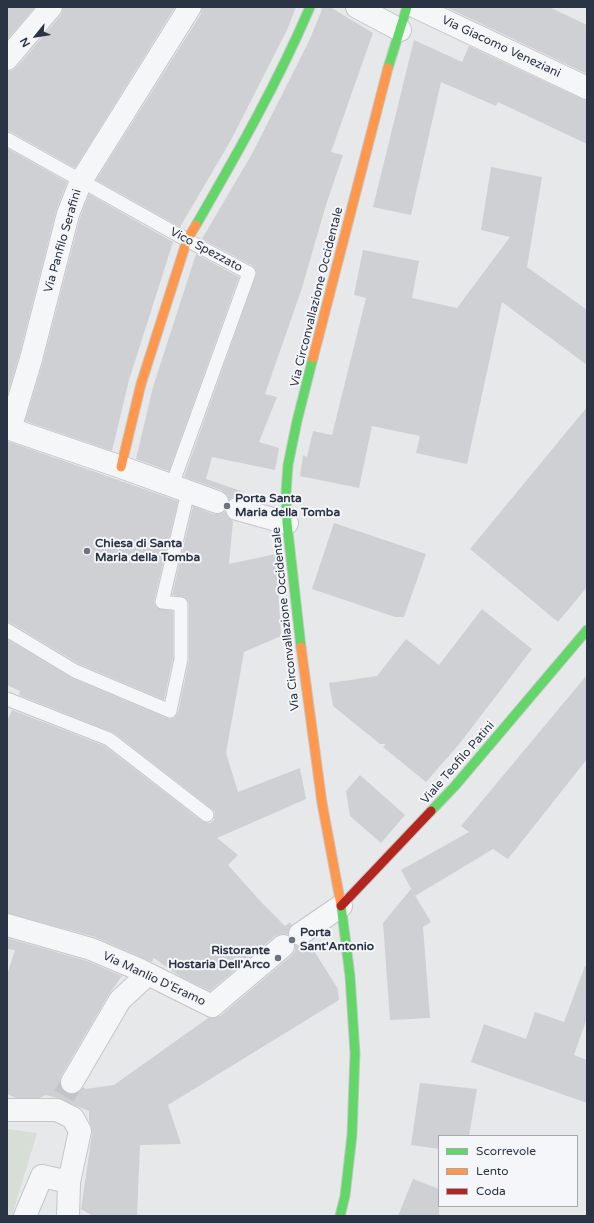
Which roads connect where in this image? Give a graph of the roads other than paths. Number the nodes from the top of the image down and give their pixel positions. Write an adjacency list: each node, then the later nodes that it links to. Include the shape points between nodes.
1 (51, 7): 8 (street)
2 (190, 7): 11 (street, Via Panfilo Serafini)
3 (310, 7): 12 (main road, via 242,146)
4 (357, 7): 7 (street)
5 (407, 7): 7 (main road, Via Circonvallazione Occidentale)
6 (416, 7): 9 (street, Via Giacomo Veneziani)
7 (400, 30): 18 (main road, Via Circonvallazione Occidentale, via 384,82 297,421 288,465)
8 (7, 59)
9 (587, 88)
10 (7, 139): 11 (lane, Vico Spezzato)
11 (81, 181): 12 (lane, Vico Spezzato); 13 (street, Via Panfilo Serafini, via 68,214 31,359)
12 (187, 240): 14 (main road, via 141,384); 15 (lane, Vico Spezzato, via 249,273)
13 (8, 428): 14 (street)
14 (122, 467): 15 (street)
15 (180, 488): 16 (street); 19 (lane, via 162,602 181,604 181,659 170,711 75,671)
16 (217, 502)
17 (237, 509): 18 (street)
18 (287, 523): 23 (main road, Via Circonvallazione Occidentale, via 304,678 322,803)
19 (7, 630)
20 (587, 630): 23 (main road, Viale Teofilo Patini, via 454,787)
21 (7, 699): 22 (lane, via 109,739)
22 (207, 815)
23 (341, 906): 25 (street, Via Manlio D'Eramo, via 292,940 212,1006); 31 (main road, Via Circonvallazione Occidentale, via 350,976 354,1053 352,1135 345,1196)
24 (7, 925): 25 (street, Via Manlio D'Eramo, via 91,949)
25 (148, 974): 26 (street, via 120,1000)
26 (64, 1096): 27 (street); 28 (street, via 80,1131)
27 (7, 1110)
28 (69, 1182): 29 (street, via 42,1176); 30 (street)
29 (25, 1216)
30 (68, 1216)
31 (340, 1216)

